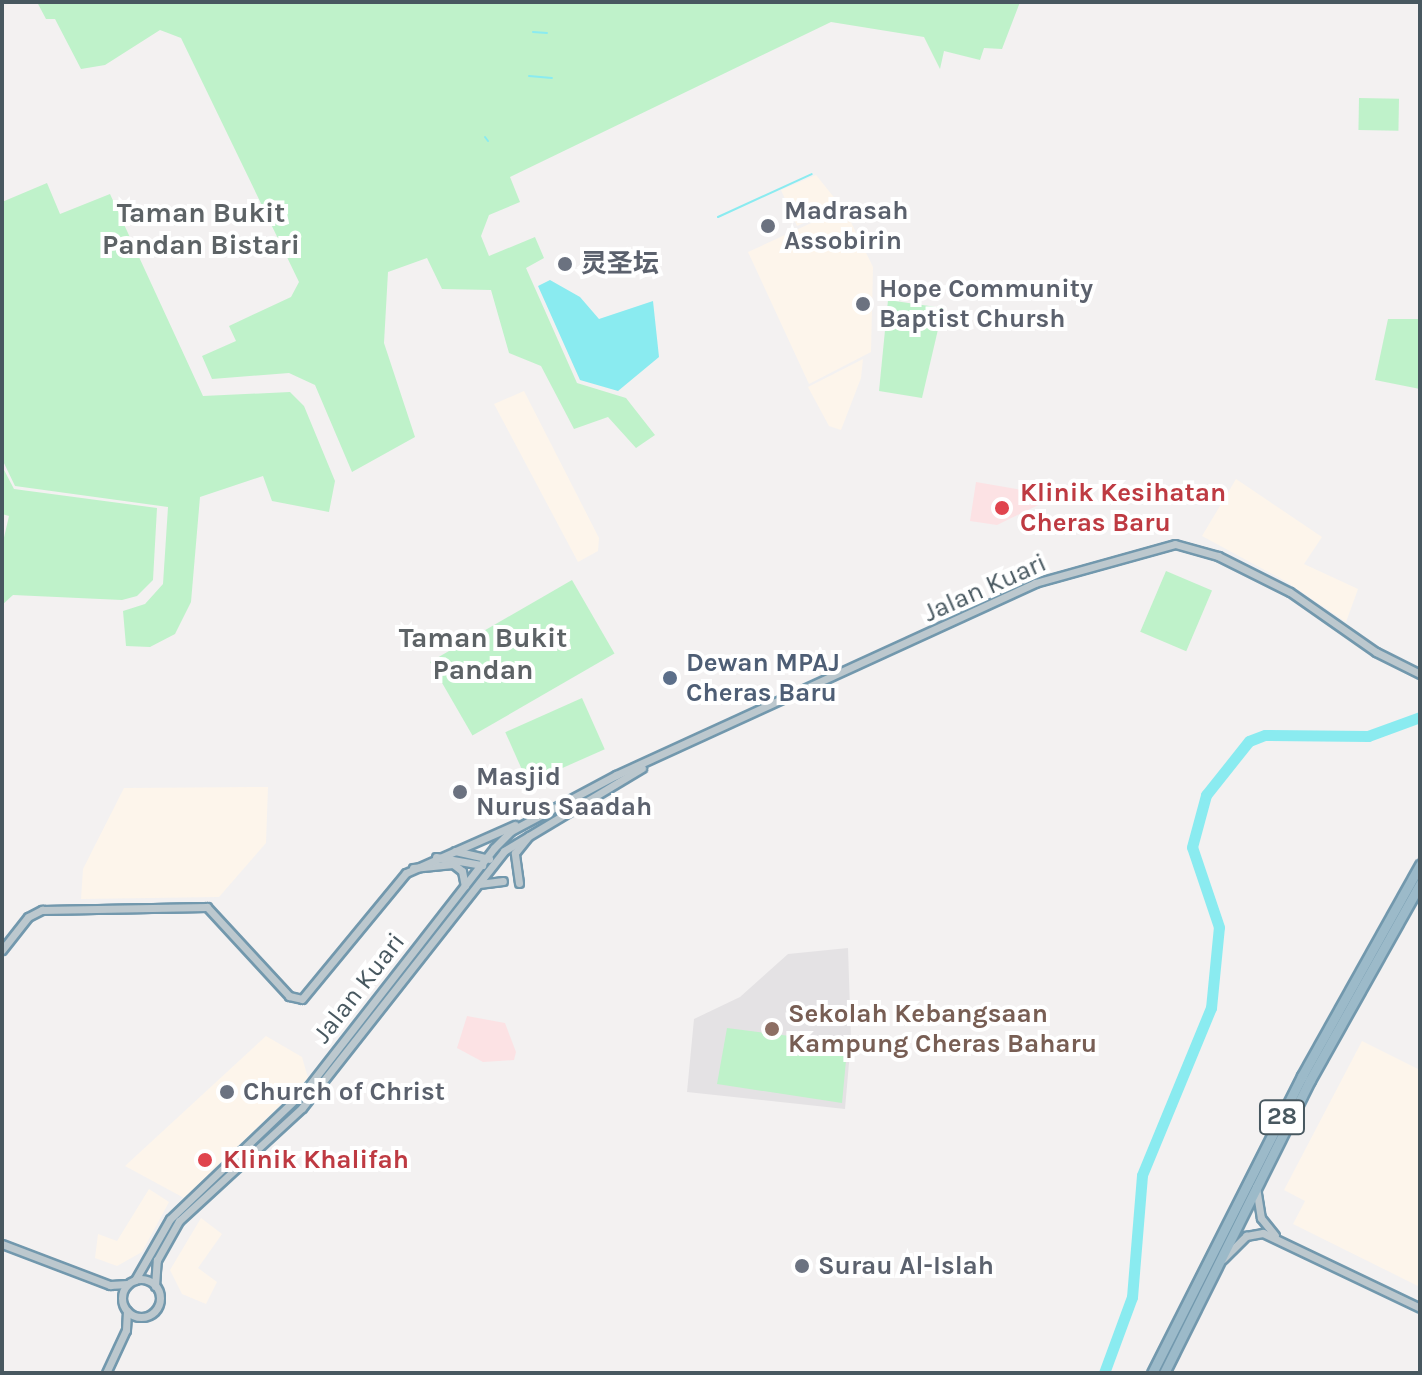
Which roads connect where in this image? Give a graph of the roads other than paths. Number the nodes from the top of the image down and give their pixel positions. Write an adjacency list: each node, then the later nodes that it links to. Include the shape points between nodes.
1 (1420, 674): 2 (street, Jalan Kuari, via 1376,652 1290,592 1218,556 1175,544 1035,583)
2 (650, 762): 3 (street, Jalan Kuari); 4 (street, Jalan Kuari)
3 (525, 823): 5 (street); 7 (street, Jalan Kuari)
4 (536, 828): 9 (street, Jalan Kuari); 12 (street, via 515,853)
5 (449, 851): 6 (street); 7 (street)
6 (434, 857): 7 (street); 10 (street)
7 (483, 860): 9 (street); 14 (street, Jalan Kuari)
8 (1420, 865): 32 (highway, 28, via 1302,1076)
9 (492, 866): 13 (street, Jalan Kuari)
10 (413, 868): 14 (street, via 453,864 462,871); 16 (street, via 302,999 289,996 207,907)
11 (503, 881): 13 (street)
12 (519, 883)
13 (478, 884): 25 (street, Jalan Kuari, via 302,1108 179,1221 157,1260)
14 (465, 886): 23 (street, Jalan Kuari, via 308,1087 170,1219)
15 (1420, 887): 19 (highway, 28)
16 (35, 913): 17 (street); 18 (street)
17 (2, 950)
18 (2, 957)
19 (1256, 1187): 20 (street, via 1261,1218); 22 (highway, 28)
20 (1277, 1237): 22 (street, via 1246,1236); 27 (street)
21 (2, 1244): 24 (street)
22 (1217, 1267): 33 (highway, 28)
23 (131, 1282): 24 (street); 25 (street); 26 (street)
24 (110, 1285): 26 (street)
25 (155, 1286): 29 (street, via 157,1307)
26 (122, 1302): 28 (street)
27 (1420, 1308)
28 (127, 1311): 29 (street); 30 (street)
29 (141, 1317): 30 (street)
30 (126, 1330): 31 (street)
31 (106, 1373)
32 (1152, 1373)
33 (1164, 1373)

